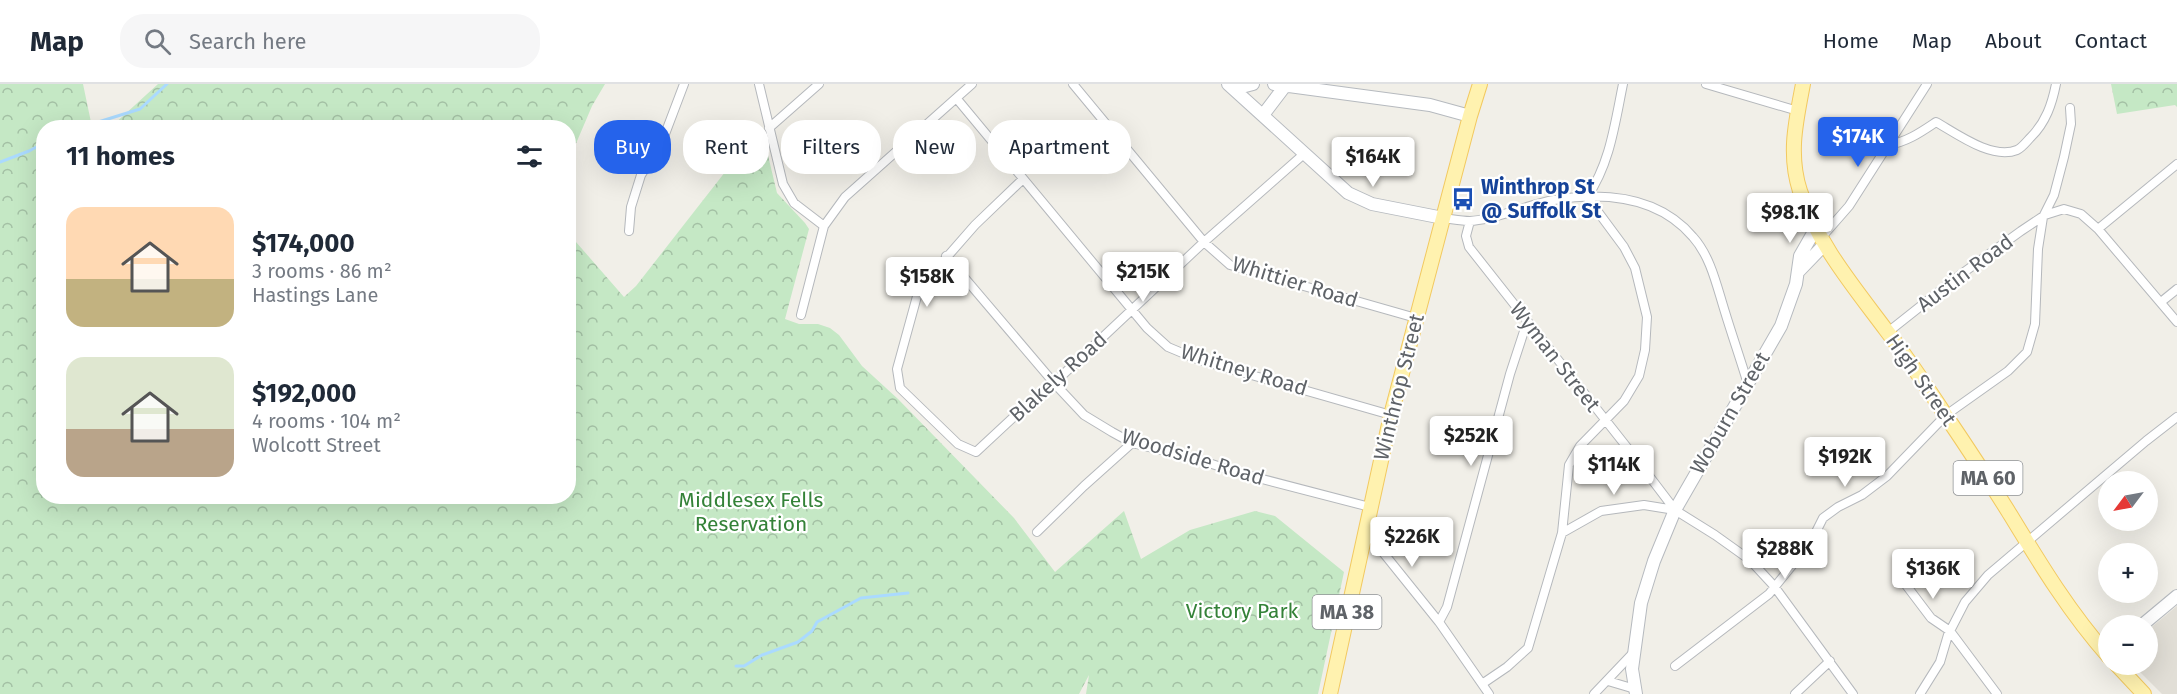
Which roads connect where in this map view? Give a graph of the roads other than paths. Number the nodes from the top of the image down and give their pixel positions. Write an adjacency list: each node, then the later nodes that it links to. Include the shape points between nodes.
1 (684, 84): 32 (street, via 662,142 641,175 631,207)
2 (759, 84): 20 (street)
3 (819, 84): 21 (street)
4 (972, 84): 15 (street)
5 (1073, 84): 34 (street, Whittier Road)
6 (1253, 84): 13 (street)
7 (1623, 84): 26 (street, via 1608,154)
8 (1706, 84): 17 (street)
9 (1803, 84): 17 (main road, High Street / MA 60)
10 (1927, 84): 22 (street)
11 (2056, 84): 22 (street, via 2051,107 2018,150 2000,152 1976,145 1936,122 1918,135)
12 (1280, 85): 18 (street); 19 (street, via 1430,105)
13 (1231, 86): 18 (street)
14 (1478, 86): 19 (main road, Winthrop Street / MA 38)
15 (957, 99): 25 (street, Whitney Road); 30 (street, via 845,197)
16 (2070, 108): 27 (street, via 2064,158)
17 (1798, 111): 33 (main road, High Street / MA 60, via 1793,141 1795,172)
18 (1263, 115): 23 (street)
19 (1470, 116): 28 (main road, Winthrop Street / MA 38)
20 (767, 120)
21 (769, 128): 30 (street, via 783,184 794,203)
22 (1888, 145): 33 (street, via 1849,206)
23 (1305, 153): 28 (street, via 1360,200); 34 (street, Blakely Road)
24 (2177, 164): 31 (street)
25 (1023, 179): 35 (street); 39 (street, Whitney Road)
26 (1587, 197): 29 (street, via 1554,200); 45 (street, via 1619,198 1662,211 1694,237 1712,270); 50 (street, via 1635,268 1647,317 1639,376)
27 (2043, 217): 31 (street, via 2064,209 2081,214); 44 (street, Austin Road, via 1959,275); 48 (street, via 2035,324 2027,352 2008,371)
28 (1443, 218): 29 (street); 41 (main road, Winthrop Street / MA 38)
29 (1470, 221): 42 (street, Wyman Street, via 1466,236 1469,247)
30 (824, 226): 40 (street)
31 (2098, 229): 38 (street)
32 (629, 231)
33 (1821, 237): 36 (street, Woburn Street); 36 (street, Woburn Street, via 1800,256); 44 (main road, High Street / MA 60, via 1846,278)
34 (1204, 242): 39 (street, Blakely Road); 41 (street, Whittier Road, via 1230,265)
35 (946, 256): 46 (street, Woodside Road); 46 (street, Blakely Road, via 919,289 897,369 900,388 958,444 976,452)
36 (1799, 271): 45 (street, Woburn Street, via 1781,326)
37 (2177, 289): 38 (street)
38 (2161, 302): 43 (street)
39 (1131, 309): 46 (street, Blakely Road); 47 (street, Whitney Road, via 1168,347 1199,360)
40 (801, 315)
41 (1416, 318): 47 (main road, Winthrop Street / MA 38)
42 (1527, 322): 50 (street, Wyman Street); 62 (street, via 1447,607)
43 (2177, 322)
44 (1888, 332): 48 (main road, High Street / MA 60)
45 (1747, 381): 53 (street, Woburn Street)
46 (1054, 383): 51 (street, Woodside Road, via 1084,415)
47 (1390, 415): 52 (main road, Winthrop Street / MA 38)
48 (1946, 415): 57 (main road, High Street / MA 60); 59 (street, via 1887,476 1822,518 1810,542)
49 (2177, 417): 57 (street)
50 (1606, 421): 53 (street, Wyman Street); 56 (street, via 1580,446 1569,465)
51 (1132, 443): 52 (street, Woodside Road); 55 (street)
52 (1370, 507): 54 (main road, Winthrop Street / MA 38)
53 (1675, 510): 56 (street, via 1644,505 1600,511); 59 (street, Wyman Street, via 1750,560); 65 (street, Woburn Street, via 1641,603)
54 (1365, 530): 62 (street); 72 (main road, Winthrop Street / MA 38)
55 (1037, 532)
56 (1562, 533): 70 (street, via 1528,648)
57 (2028, 543): 63 (street, via 1972,593); 64 (main road, High Street / MA 60, via 2062,598)
58 (1903, 581): 63 (street, via 1931,618)
59 (1774, 586): 66 (street, Wyman Street); 67 (street, via 1769,594)
60 (2177, 596): 61 (street)
61 (2154, 615)
62 (1439, 622): 70 (street)
63 (1950, 631): 77 (street, via 1940,662); 78 (street)
64 (2098, 642)
65 (1634, 652): 69 (street); 71 (street, Woburn Street)
66 (1830, 662): 75 (street); 76 (street, Wyman Street)
67 (1675, 666)
68 (2127, 675): 79 (main road, High Street / MA 60)
69 (1608, 681): 71 (street); 74 (street)
70 (1482, 684): 73 (street)
71 (1636, 692)
72 (1330, 694)
73 (1489, 694)
74 (1594, 694)
75 (1796, 694)
76 (1853, 694)
77 (1920, 694)
78 (1997, 694)
79 (2144, 694)

